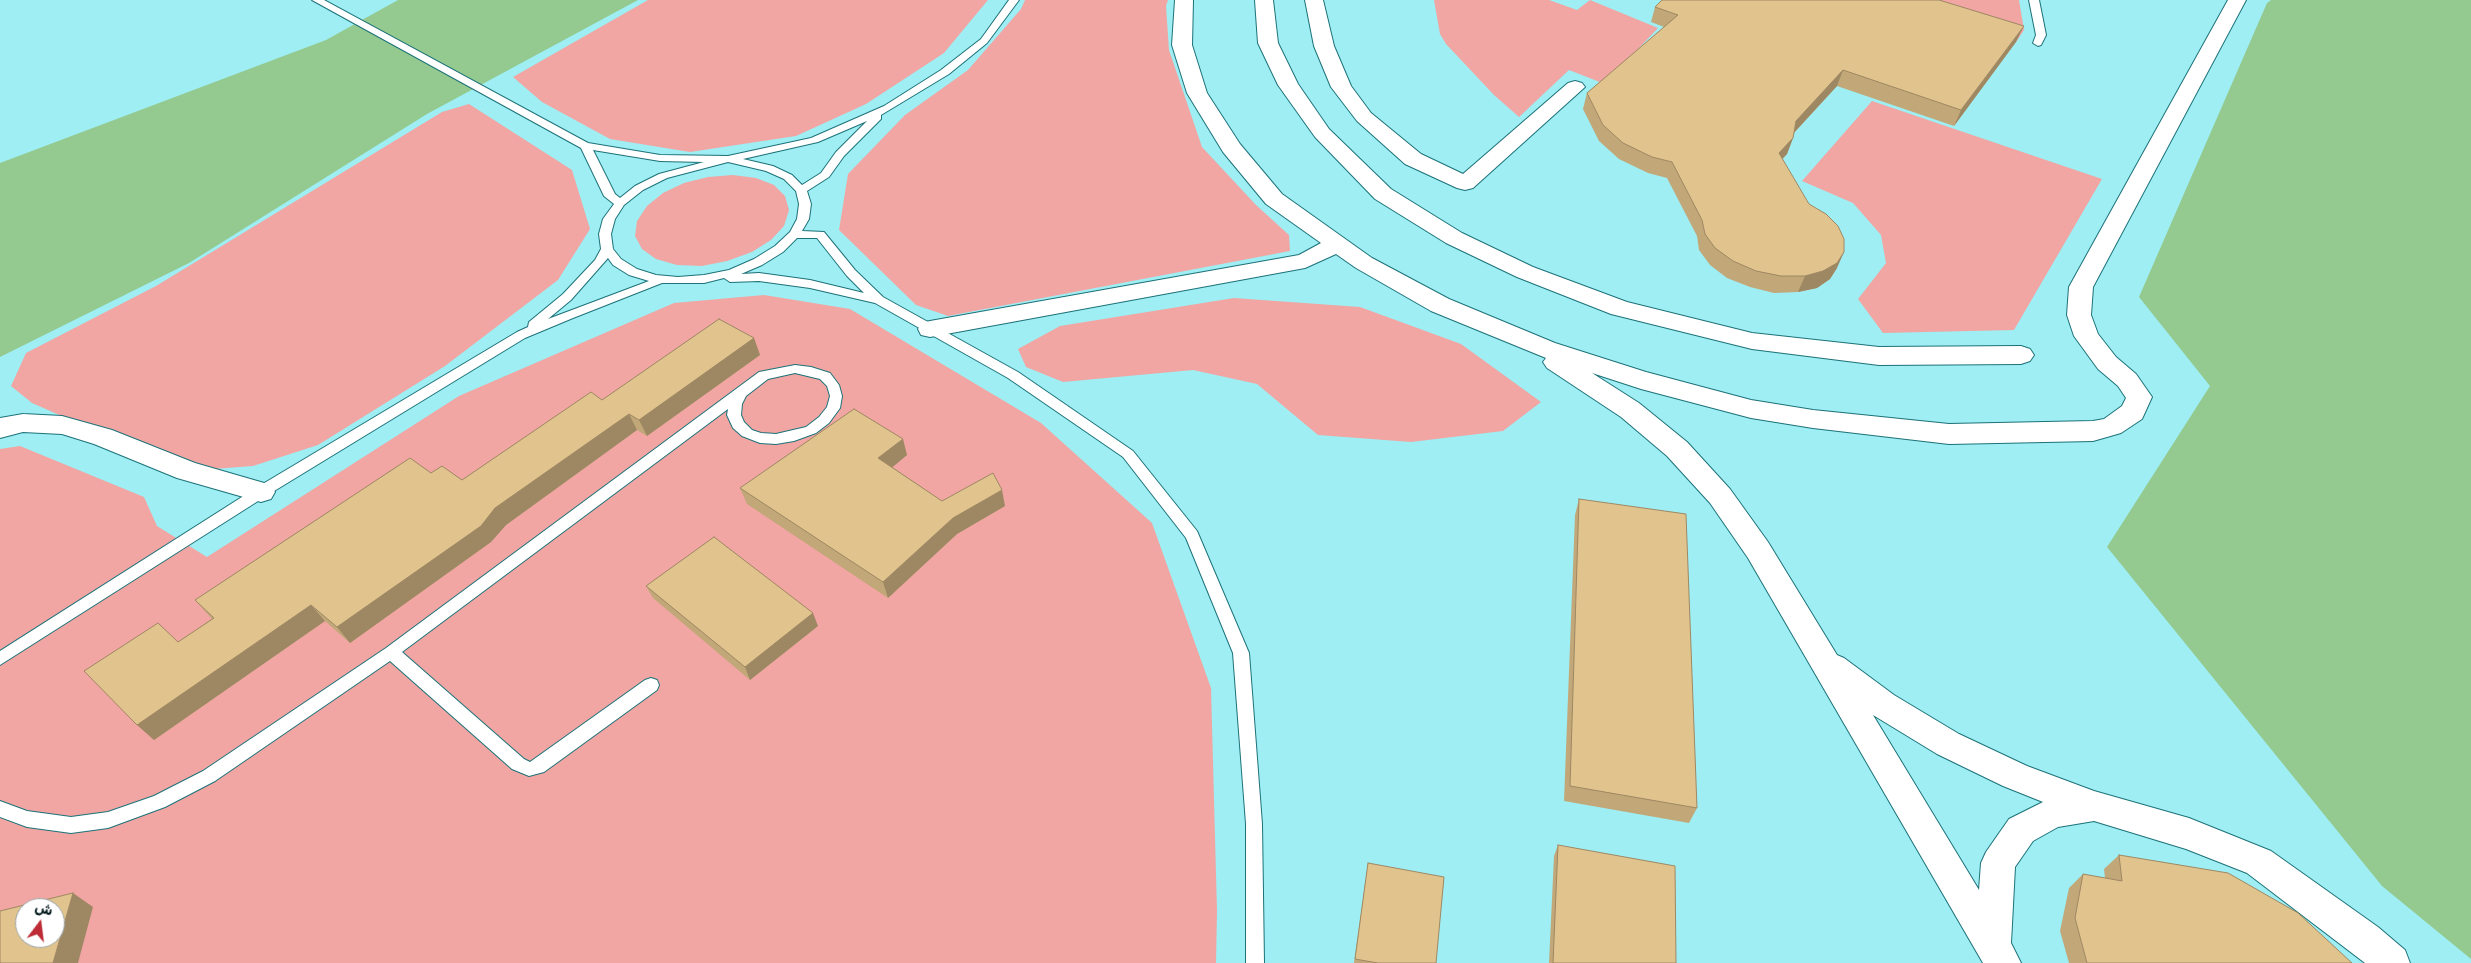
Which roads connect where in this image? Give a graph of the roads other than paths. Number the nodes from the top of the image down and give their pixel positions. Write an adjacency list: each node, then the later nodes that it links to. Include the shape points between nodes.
1 (317, 0): 11 (lane)
2 (1014, 0): 10 (lane, via 984,41 945,72)
3 (1184, 0): 16 (street, via 1182,45 1197,93 1230,146 1274,199)
4 (1264, 0): 24 (street, via 1268,44 1288,85 1322,133 1383,194 1454,238 1525,272 1620,308 1752,341 1879,356)
5 (1314, 0): 9 (street, via 1324,46 1341,87 1364,118 1413,159 1465,183)
6 (2034, 0): 8 (lane, via 2041,35)
7 (2237, 0): 23 (street, via 2081,288 2078,315 2086,336 2139,397 2133,412 2112,426 2093,431 1950,434 1813,419 1751,409 1641,380)
8 (2038, 43)
9 (1576, 87)
10 (888, 108): 12 (lane, via 814,140); 13 (lane, via 860,132 825,175)
11 (585, 146): 12 (lane, via 660,158); 14 (lane, via 610,196)
12 (728, 159): 13 (lane, via 769,168 788,177); 14 (lane, via 663,176 639,188)
13 (800, 190): 15 (lane, via 805,204 803,219)
14 (620, 204): 17 (lane, via 609,218 605,234)
15 (794, 234): 19 (lane, via 779,249 758,262 732,273); 20 (lane, via 820,235 851,274)
16 (1337, 244): 21 (street, via 1305,261); 23 (street, via 1364,263 1440,305)
17 (607, 249): 18 (lane, via 617,262); 22 (lane, via 567,297)
18 (654, 279): 19 (lane); 22 (lane, via 656,283)
19 (704, 279): 20 (lane, via 759,277 810,284)
20 (879, 300): 21 (lane)
21 (930, 329): 35 (lane, via 1013,375 1128,454 1192,535 1241,653 1254,824)
22 (521, 335): 27 (lane)
23 (1519, 338): 29 (street, via 1630,410 1677,449 1720,496 1758,550)
24 (2021, 355)
25 (741, 393): 25 (lane, via 764,375 795,369 825,376 833,385 836,396 833,408 818,425 794,436 776,439 760,438 738,425 734,415 735,404); 28 (lane)
26 (0, 428): 27 (street, via 23,423 62,425 186,470)
27 (261, 492): 30 (lane)
28 (391, 652): 31 (lane, via 523,768 530,769 538,767); 33 (lane, via 209,776 159,802 108,820 70,825 27,819)
29 (1822, 658): 32 (street, via 1883,705 1948,744 2015,776); 34 (street)
30 (0, 659)
31 (651, 685)
32 (2094, 806): 34 (street, via 2053,813 2021,830 1998,863); 36 (street, via 2190,834 2258,862 2365,939)
33 (0, 809)
34 (1998, 955)
35 (1255, 963)
36 (2392, 963)

